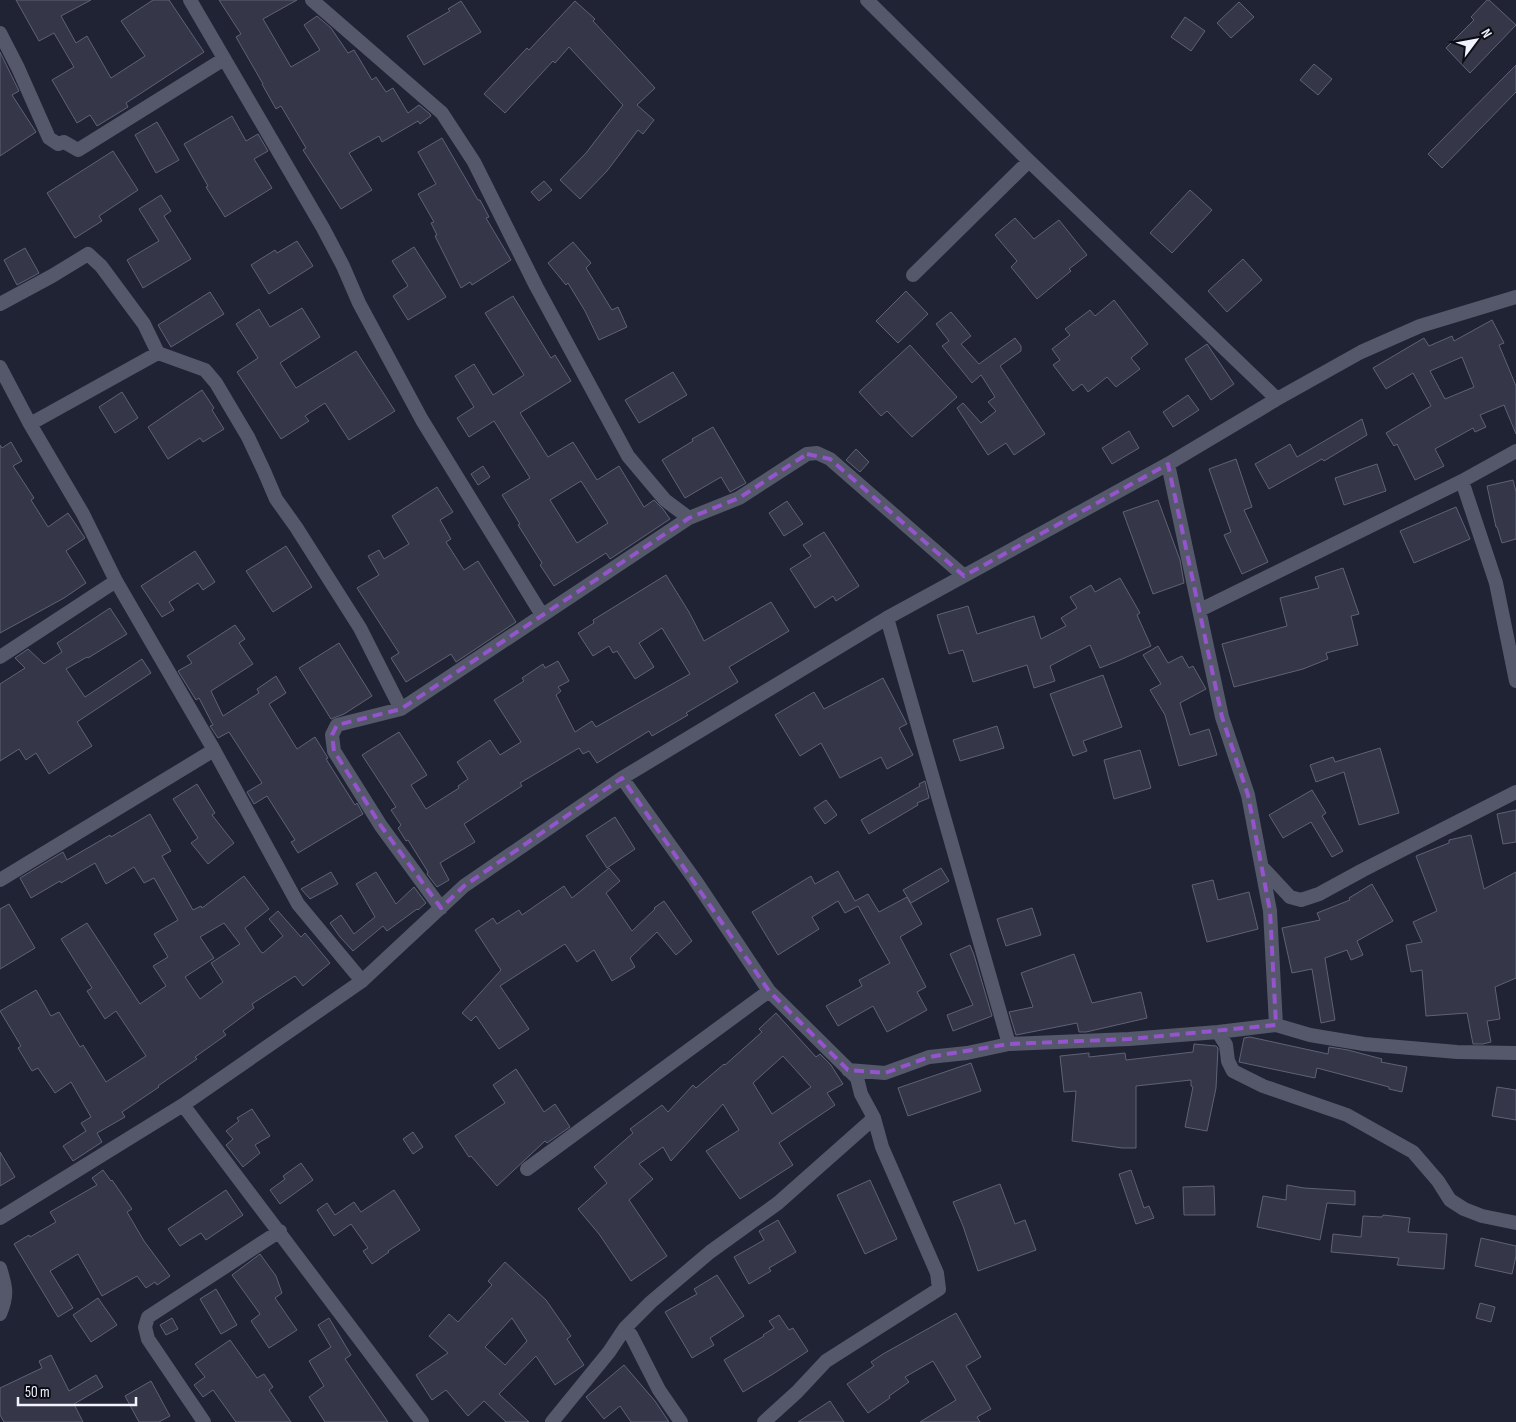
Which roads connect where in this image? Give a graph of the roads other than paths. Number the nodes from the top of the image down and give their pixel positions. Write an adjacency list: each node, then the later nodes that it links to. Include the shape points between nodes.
1 (190, 0): 5 (street)
2 (867, 0): 6 (street)
3 (320, 2): 17 (street, via 442,113 474,162 536,286 628,456 665,500)
4 (0, 32): 5 (street, via 49,138 78,150)
5 (224, 59): 21 (street, via 323,228 358,303 422,420)
6 (1029, 161): 7 (street); 12 (street)
7 (912, 274)
8 (1516, 297): 12 (street, via 1420,326 1361,352)
9 (0, 304): 10 (street, via 88,254 101,266 144,324)
10 (158, 352): 13 (street); 26 (street, via 205,370 216,383 248,437 276,499 360,628)
11 (0, 367): 13 (street)
12 (1276, 399): 15 (street)
13 (30, 424): 19 (street, via 83,514)
14 (1516, 451): 16 (street)
15 (1168, 464): 18 (street); 20 (street)
16 (1462, 482): 20 (street); 23 (street)
17 (689, 518): 18 (street, via 739,498 807,454 817,453 830,459); 21 (street)
18 (964, 576): 22 (street)
19 (116, 581): 24 (street); 27 (street)
20 (1200, 610): 30 (street, via 1222,717 1248,796)
21 (542, 615): 26 (street)
22 (887, 618): 28 (street); 39 (street)
23 (1511, 629): 25 (street)
24 (0, 658)
25 (1516, 682)
26 (401, 709): 33 (street, via 337,725 332,735 334,751 381,826)
27 (214, 750): 31 (street); 35 (street, via 298,904)
28 (622, 778): 33 (street, via 464,886); 36 (street)
29 (1516, 792): 32 (street, via 1319,894 1301,900)
30 (1262, 867): 32 (street); 34 (street)
31 (0, 880)
32 (1290, 896): 34 (street)
33 (441, 908): 35 (street)
34 (1270, 911): 37 (street)
35 (362, 981): 42 (street)
36 (769, 991): 41 (street); 44 (street)
37 (1276, 1025): 38 (street); 40 (street, via 1310,1035 1364,1044)
38 (1218, 1032): 39 (street); 46 (street, via 1226,1045 1233,1071 1263,1086 1347,1115 1413,1152 1450,1200 1464,1209)
39 (1009, 1044): 41 (street, via 930,1057 885,1073)
40 (1516, 1053)
41 (848, 1070): 43 (street, via 856,1078)
42 (183, 1105): 45 (street); 47 (street)
43 (874, 1118): 50 (street, via 778,1203 710,1252); 55 (street, via 882,1147 937,1273 939,1289 826,1361)
44 (527, 1169)
45 (0, 1218)
46 (1516, 1223)
47 (280, 1231): 51 (street, via 148,1317 145,1327 148,1338); 52 (street)
48 (0, 1268): 49 (street, via 6,1285 6,1300)
49 (0, 1314)
50 (625, 1328): 53 (street); 54 (street)
51 (204, 1422)
52 (422, 1422)
53 (552, 1422)
54 (681, 1422)
55 (764, 1422)

